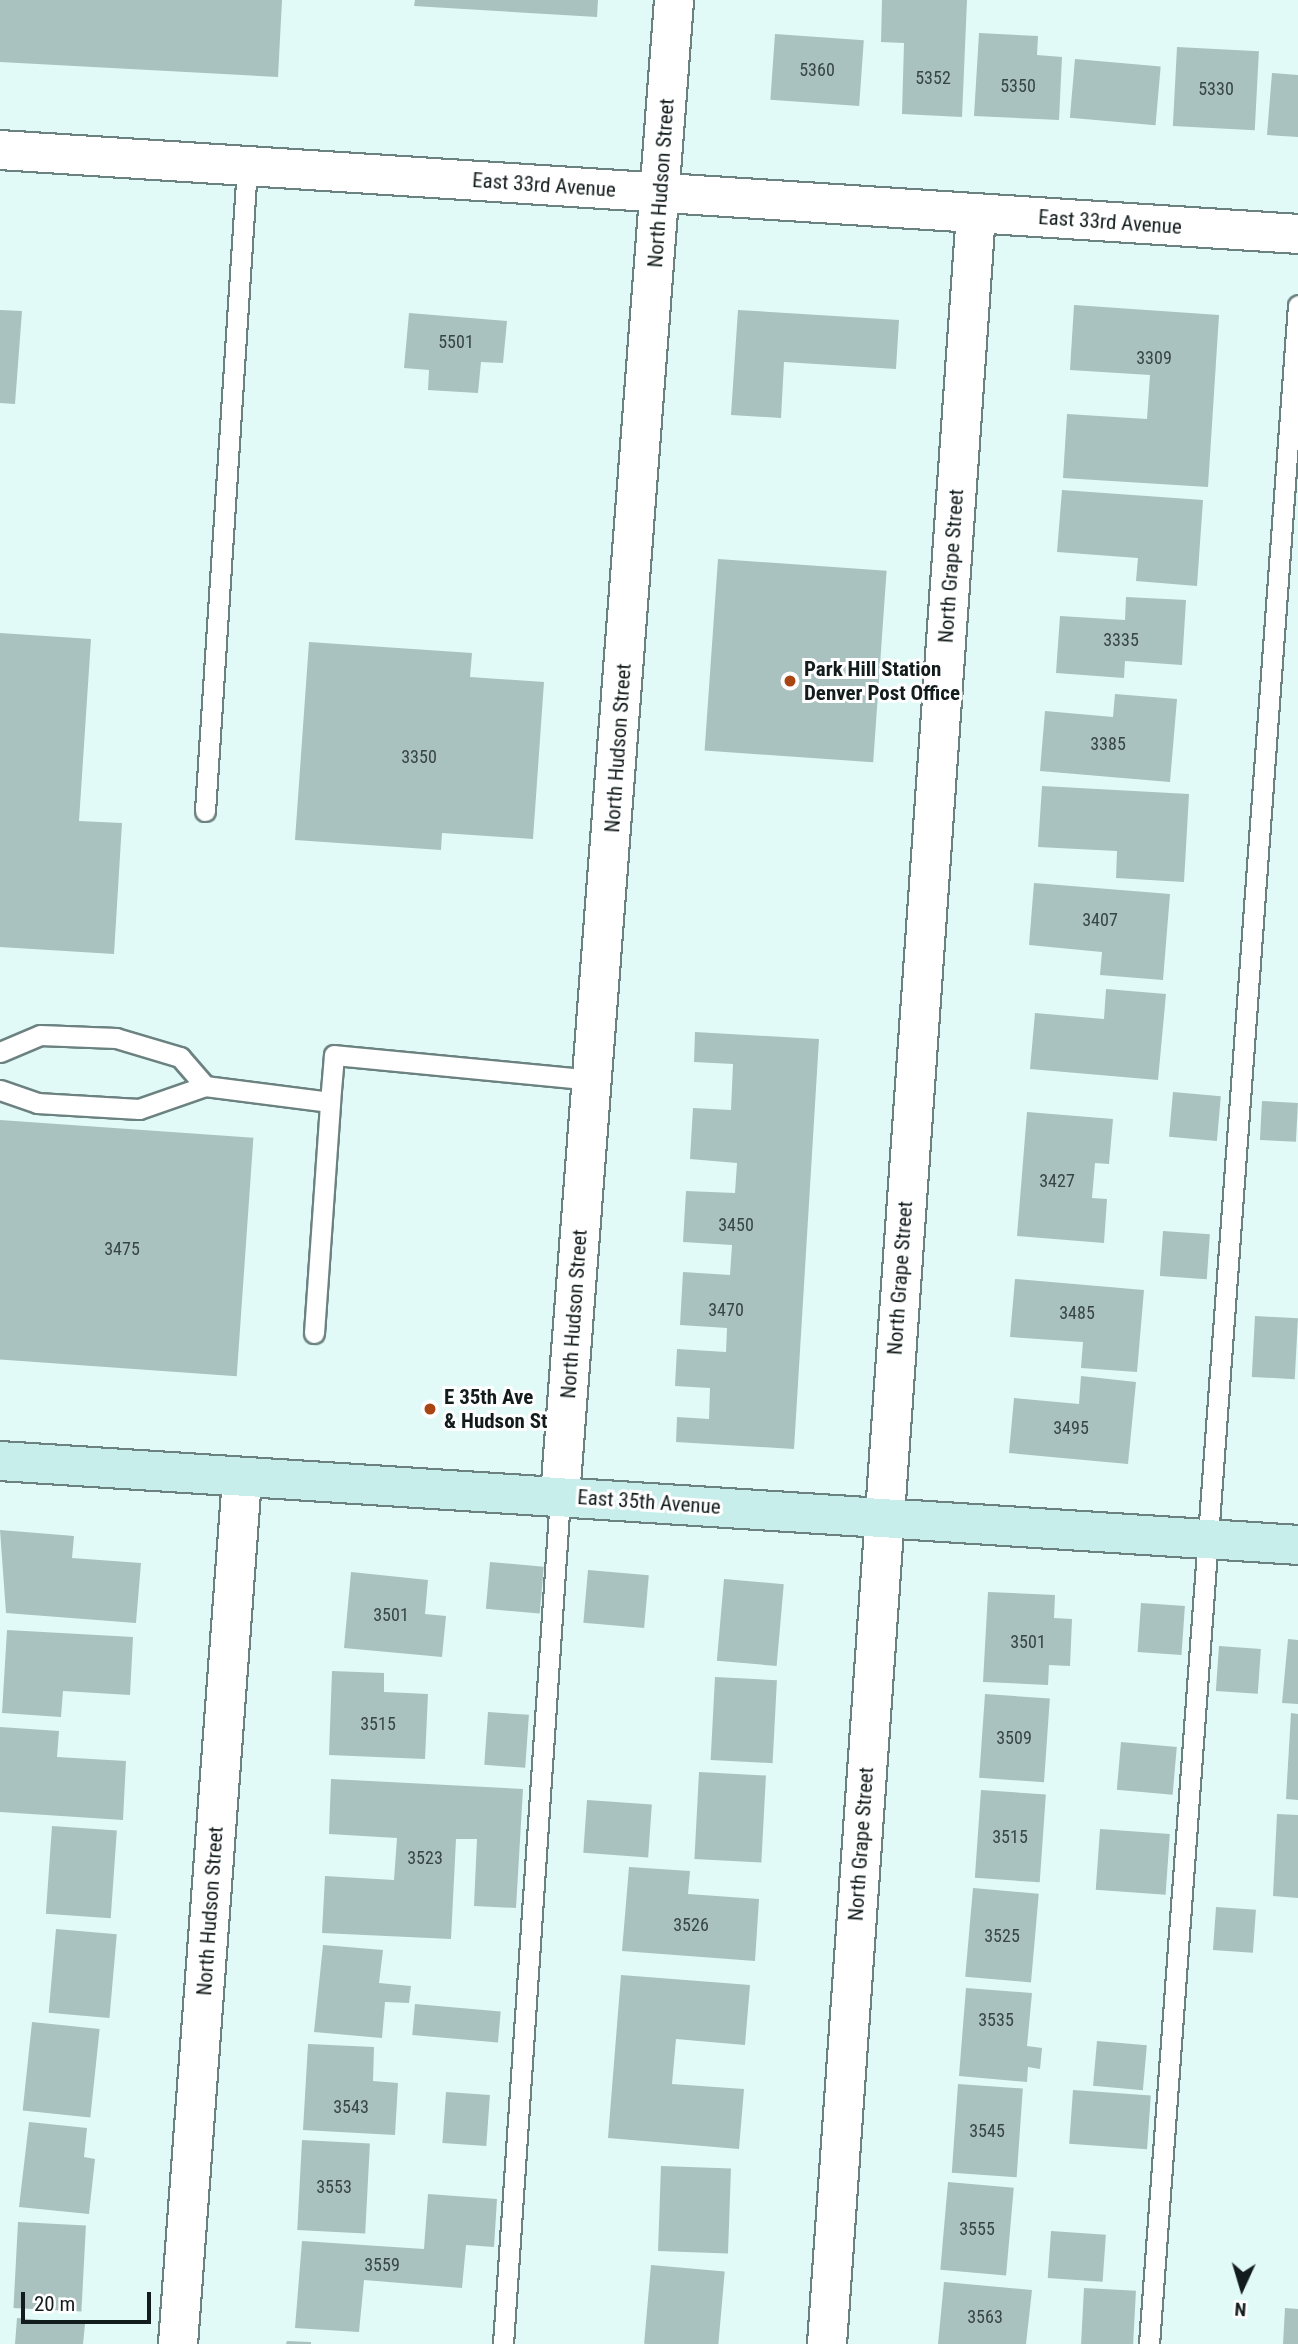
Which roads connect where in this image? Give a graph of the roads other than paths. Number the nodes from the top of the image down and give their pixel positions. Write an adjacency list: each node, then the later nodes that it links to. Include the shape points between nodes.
1 (674, 0): 4 (street, North Hudson Street)
2 (0, 150): 3 (street, East 33rd Avenue)
3 (247, 166): 4 (street, East 33rd Avenue); 8 (lane)
4 (661, 193): 5 (street, East 33rd Avenue); 10 (street, North Hudson Street)
5 (976, 213): 6 (street, East 33rd Avenue); 18 (street, North Grape Street)
6 (1298, 234)
7 (1298, 305): 19 (lane)
8 (205, 811)
9 (0, 1052): 11 (lane, via 40,1035 116,1038 180,1057)
10 (592, 1080): 13 (lane, via 334,1055); 17 (street, North Hudson Street)
11 (205, 1086): 12 (lane, via 139,1109 37,1103); 13 (lane)
12 (0, 1090)
13 (330, 1102): 14 (lane)
14 (314, 1334)
15 (0, 1461): 16 (street, East 35th Avenue)
16 (242, 1478): 17 (street, East 35th Avenue); 21 (street, North Hudson Street)
17 (560, 1496): 18 (street, East 35th Avenue); 22 (lane)
18 (883, 1517): 19 (street, East 35th Avenue); 23 (street, North Grape Street)
19 (1206, 1539): 20 (street, East 35th Avenue); 24 (lane)
20 (1298, 1545)
21 (178, 2344)
22 (503, 2344)
23 (827, 2344)
24 (1149, 2344)

